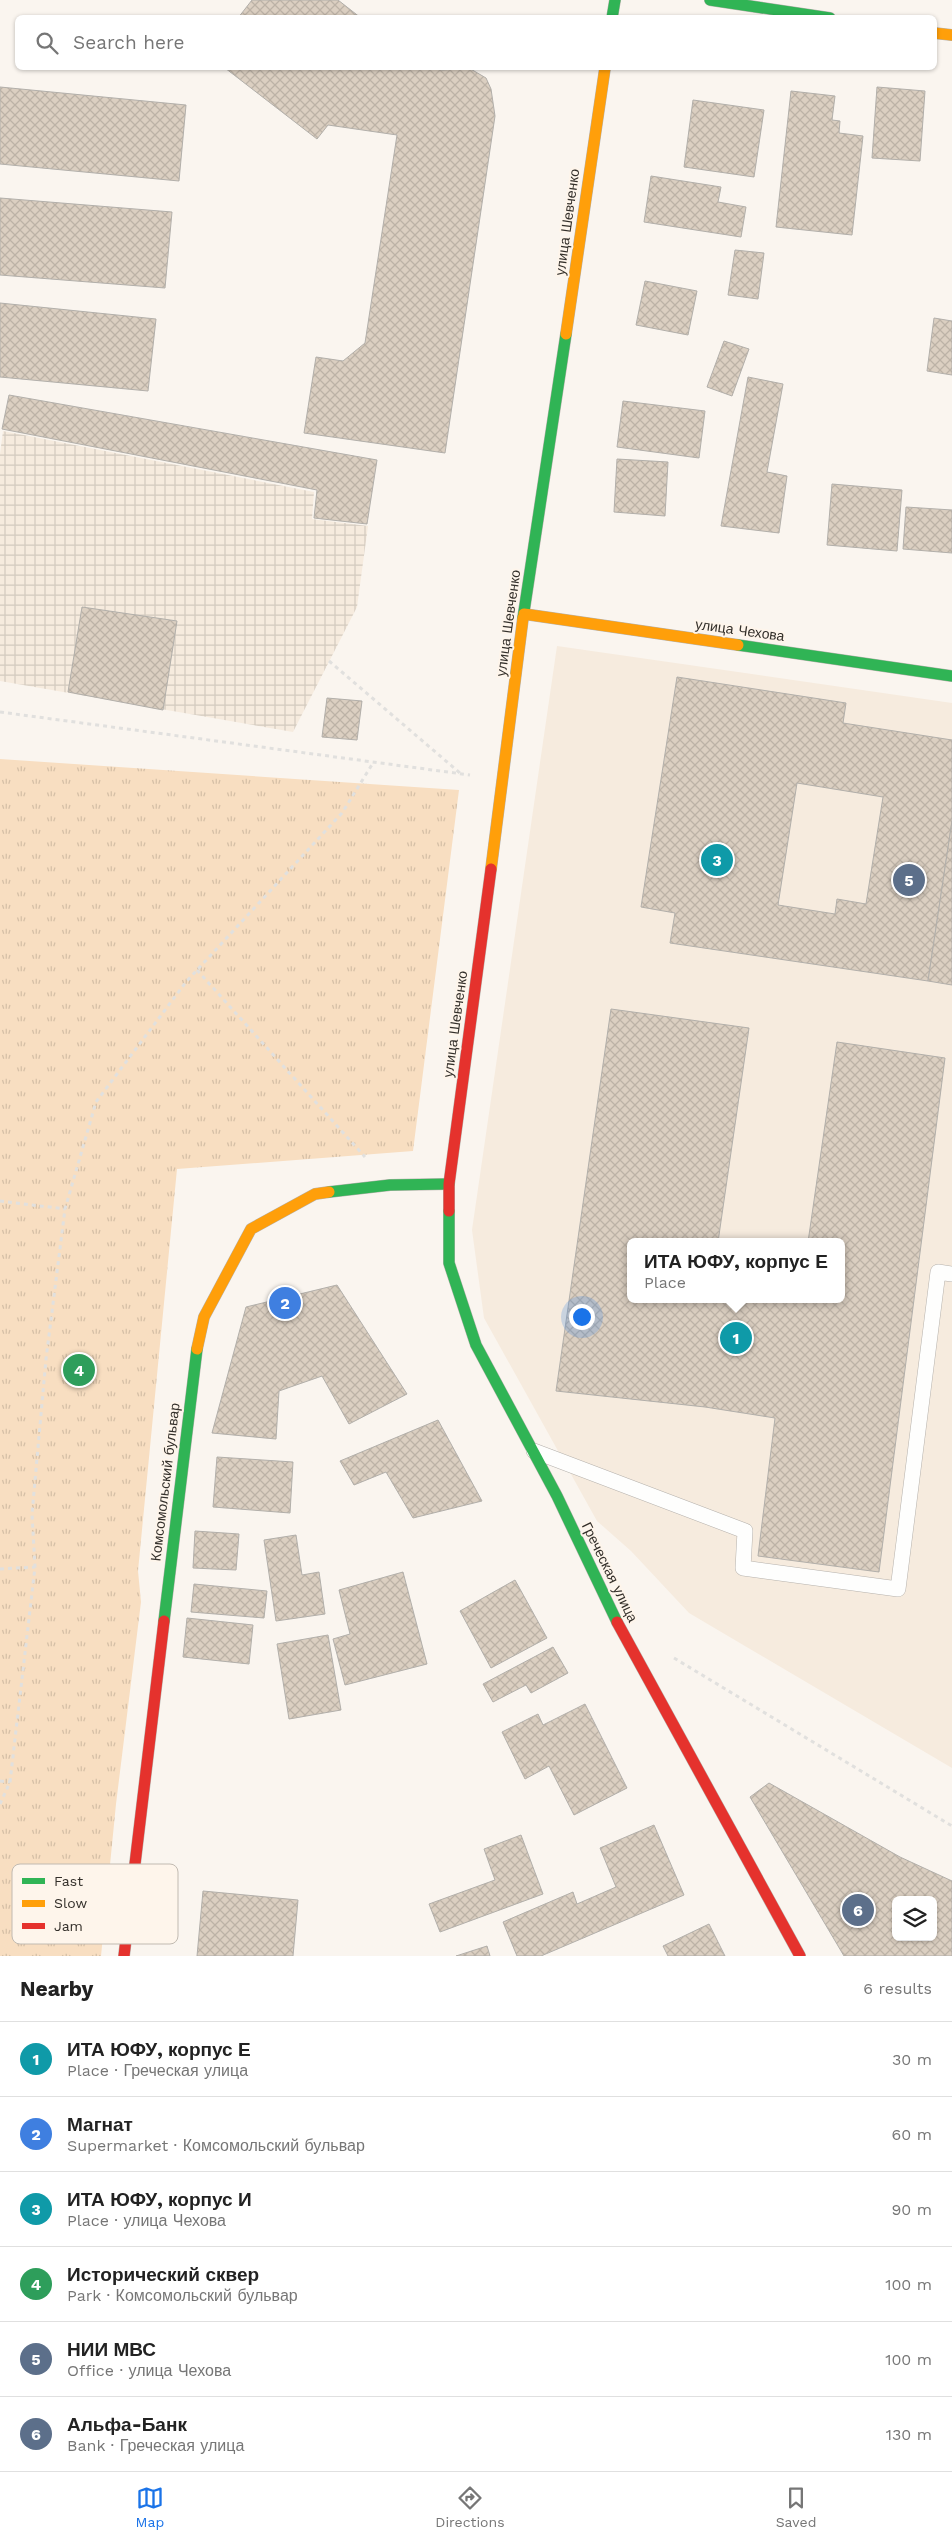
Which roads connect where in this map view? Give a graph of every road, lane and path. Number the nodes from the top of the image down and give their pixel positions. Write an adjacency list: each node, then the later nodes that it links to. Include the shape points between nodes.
1 (615, 0): 3 (main road)
2 (710, 0): 4 (main road)
3 (612, 15)
4 (810, 15)
5 (937, 33): 6 (main road)
6 (952, 35)
7 (605, 70): 8 (main road, улица Шевченко)
8 (524, 614): 10 (main road, улица Чехова); 14 (main road, улица Шевченко)
9 (329, 661): 13 (path)
10 (952, 676)
11 (0, 712): 12 (path)
12 (373, 764): 13 (path); 15 (path, via 342,813)
13 (461, 774): 14 (path)
14 (502, 780): 16 (main road, улица Шевченко)
15 (197, 970): 17 (path); 19 (path, via 96,1102)
16 (448, 1184): 17 (main road, Комсомольский бульвар); 21 (main road, Греческая улица, via 449,1263 476,1345)
17 (390, 1185): 29 (main road, Комсомольский бульвар, via 315,1194 251,1229 204,1316 193,1372)
18 (0, 1201): 19 (path)
19 (65, 1209): 22 (path, via 46,1359 33,1504)
20 (952, 1274): 21 (lane, via 938,1272 898,1590 743,1568 745,1531)
21 (532, 1450): 30 (main road, Греческая улица, via 618,1624)
22 (35, 1567): 23 (path); 26 (path)
23 (0, 1569)
24 (668, 1654): 28 (path)
25 (0, 1781): 26 (path)
26 (10, 1782): 27 (path)
27 (0, 1804)
28 (952, 1826)
29 (135, 1864)
30 (800, 1956)

